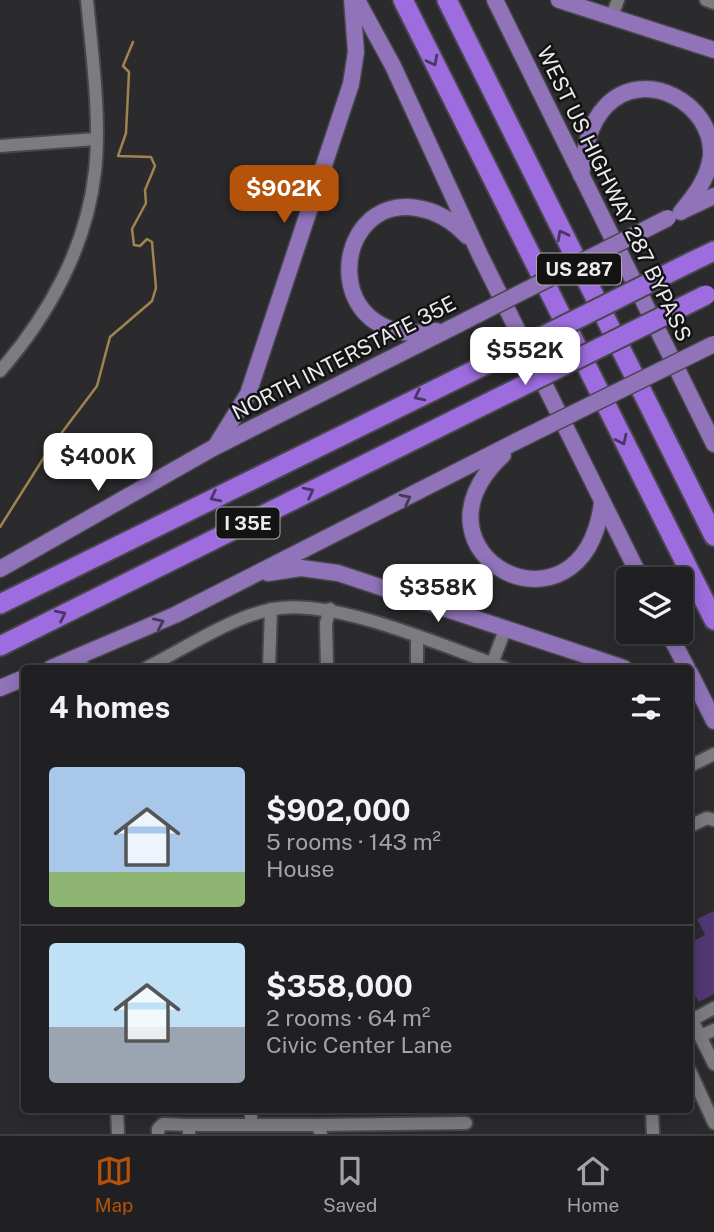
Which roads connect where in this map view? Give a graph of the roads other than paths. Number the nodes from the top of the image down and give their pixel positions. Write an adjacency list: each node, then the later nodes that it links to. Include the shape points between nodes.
1 (87, 0): 12 (street)
2 (355, 0): 18 (main road, via 413,106); 27 (main road, via 351,84 248,394)
3 (402, 0): 36 (highway, US 287, one-way to 36)
4 (447, 0): 29 (highway, US 287, one-way to 4)
5 (495, 0): 14 (main road, WEST US HIGHWAY 287 BYPASS)
6 (559, 0): 10 (main road)
7 (618, 0): 10 (street)
8 (706, 0): 9 (street)
9 (714, 3)
10 (611, 18): 11 (main road)
11 (714, 50)
12 (96, 139): 13 (street); 22 (street, via 95,172 70,264 47,309)
13 (0, 146)
14 (581, 175): 16 (main road, via 587,138 608,104 636,90 660,90 697,111 711,142 705,176 694,197); 23 (main road, WEST US HIGHWAY 287 BYPASS)
15 (714, 196): 16 (main road, NORTH INTERSTATE 35E)
16 (674, 215): 20 (main road, NORTH INTERSTATE 35E, bridge)
17 (714, 251): 33 (highway, I 35E, one-way to 33, bridge)
18 (480, 255): 20 (main road, via 449,220 407,207 376,216 351,250 350,286 366,315 407,334); 28 (main road)
19 (710, 293): 40 (highway, I 35E, one-way to 19, bridge)
20 (454, 326): 27 (main road, NORTH INTERSTATE 35E)
21 (714, 344): 25 (main road, bridge)
22 (0, 371)
23 (700, 414): 24 (main road); 26 (main road, WEST US HIGHWAY 287 BYPASS)
24 (714, 431)
25 (517, 441): 28 (main road, via 489,468 471,499 472,533 492,563 531,580 563,572 588,548); 32 (main road, one-way to 25)
26 (714, 444)
27 (213, 448): 31 (main road, NORTH INTERSTATE 35E)
28 (602, 503): 30 (main road)
29 (714, 536)
30 (635, 567)
31 (0, 569)
32 (251, 575): 37 (main road, via 301,568 338,573); 41 (main road, one-way to 32)
33 (0, 604)
34 (271, 609): 35 (street); 42 (street); 43 (street)
35 (330, 609): 38 (street); 44 (street)
36 (714, 620)
37 (506, 627): 47 (street); 48 (main road)
38 (417, 637): 45 (street); 46 (street)
39 (674, 644): 49 (main road)
40 (0, 646)
41 (81, 663)
42 (152, 665)
43 (269, 665)
44 (327, 665)
45 (418, 665)
46 (496, 665)
47 (499, 665)
48 (615, 665)
49 (685, 665)
50 (21, 679): 52 (main road)
51 (693, 679): 54 (main road)
52 (0, 688)
53 (693, 703): 54 (main road)
54 (714, 722)
55 (714, 754): 56 (street)
56 (693, 764)
57 (714, 820): 58 (street)
58 (693, 825)
59 (714, 1008): 60 (street)
60 (693, 1020)
61 (693, 1025): 63 (street)
62 (714, 1030): 63 (street)
63 (700, 1037): 64 (street)
64 (714, 1064)
65 (693, 1077): 70 (street)
66 (117, 1113): 74 (street)
67 (251, 1113): 71 (street)
68 (652, 1113): 76 (street)
69 (466, 1123): 73 (street)
70 (714, 1123)
71 (251, 1124): 72 (street); 73 (street)
72 (189, 1129): 75 (street, via 163,1124)
73 (319, 1129)
74 (118, 1134)
75 (158, 1134)
76 (653, 1134)

